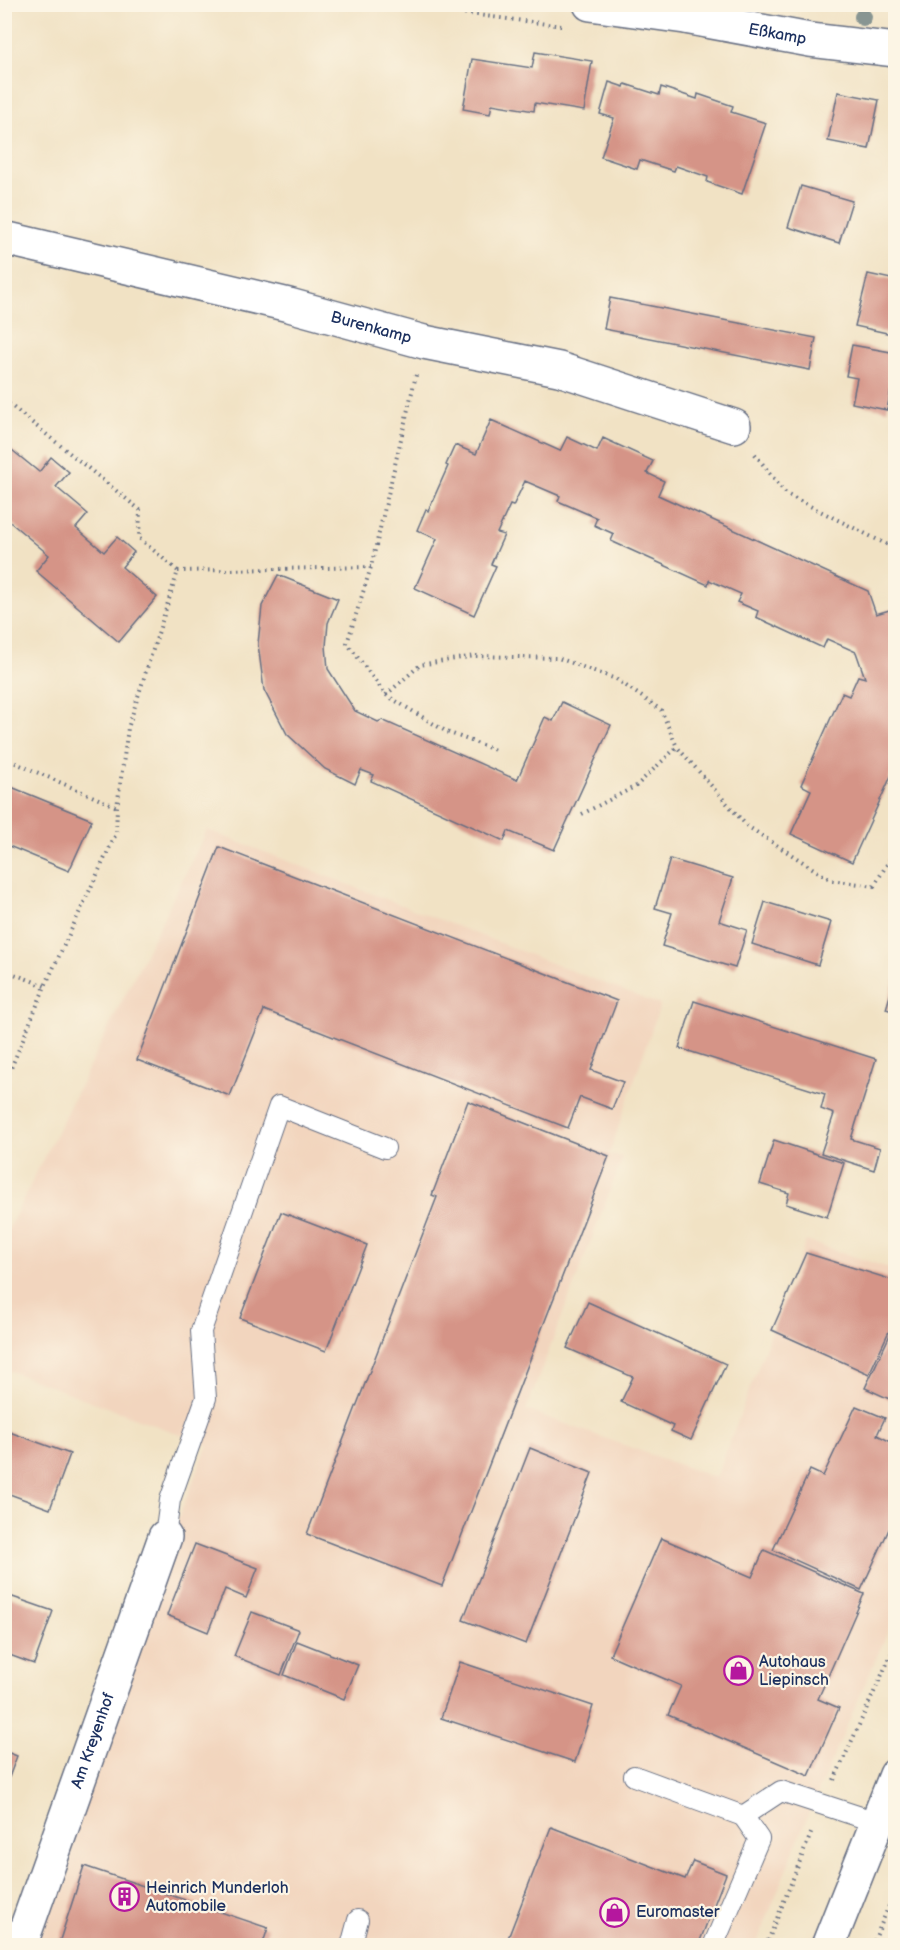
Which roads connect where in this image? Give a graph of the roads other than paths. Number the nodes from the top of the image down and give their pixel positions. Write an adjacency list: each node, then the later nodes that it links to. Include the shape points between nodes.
1 (590, 4): 2 (street, Eßkamp)
2 (896, 50)
3 (4, 238): 4 (street, Burenkamp, via 289,305 424,342 559,369)
4 (734, 426)
5 (385, 1148): 6 (lane, via 279,1106 201,1331 206,1398 170,1500)
6 (165, 1538): 12 (street, Am Kreyenhof)
7 (896, 1775): 10 (street)
8 (634, 1776): 9 (lane)
9 (743, 1816): 10 (lane, via 781,1791); 14 (lane, via 759,1839)
10 (876, 1822): 15 (street)
11 (358, 1920): 13 (lane)
12 (20, 1946)
13 (351, 1946)
14 (713, 1946)
15 (828, 1946)

